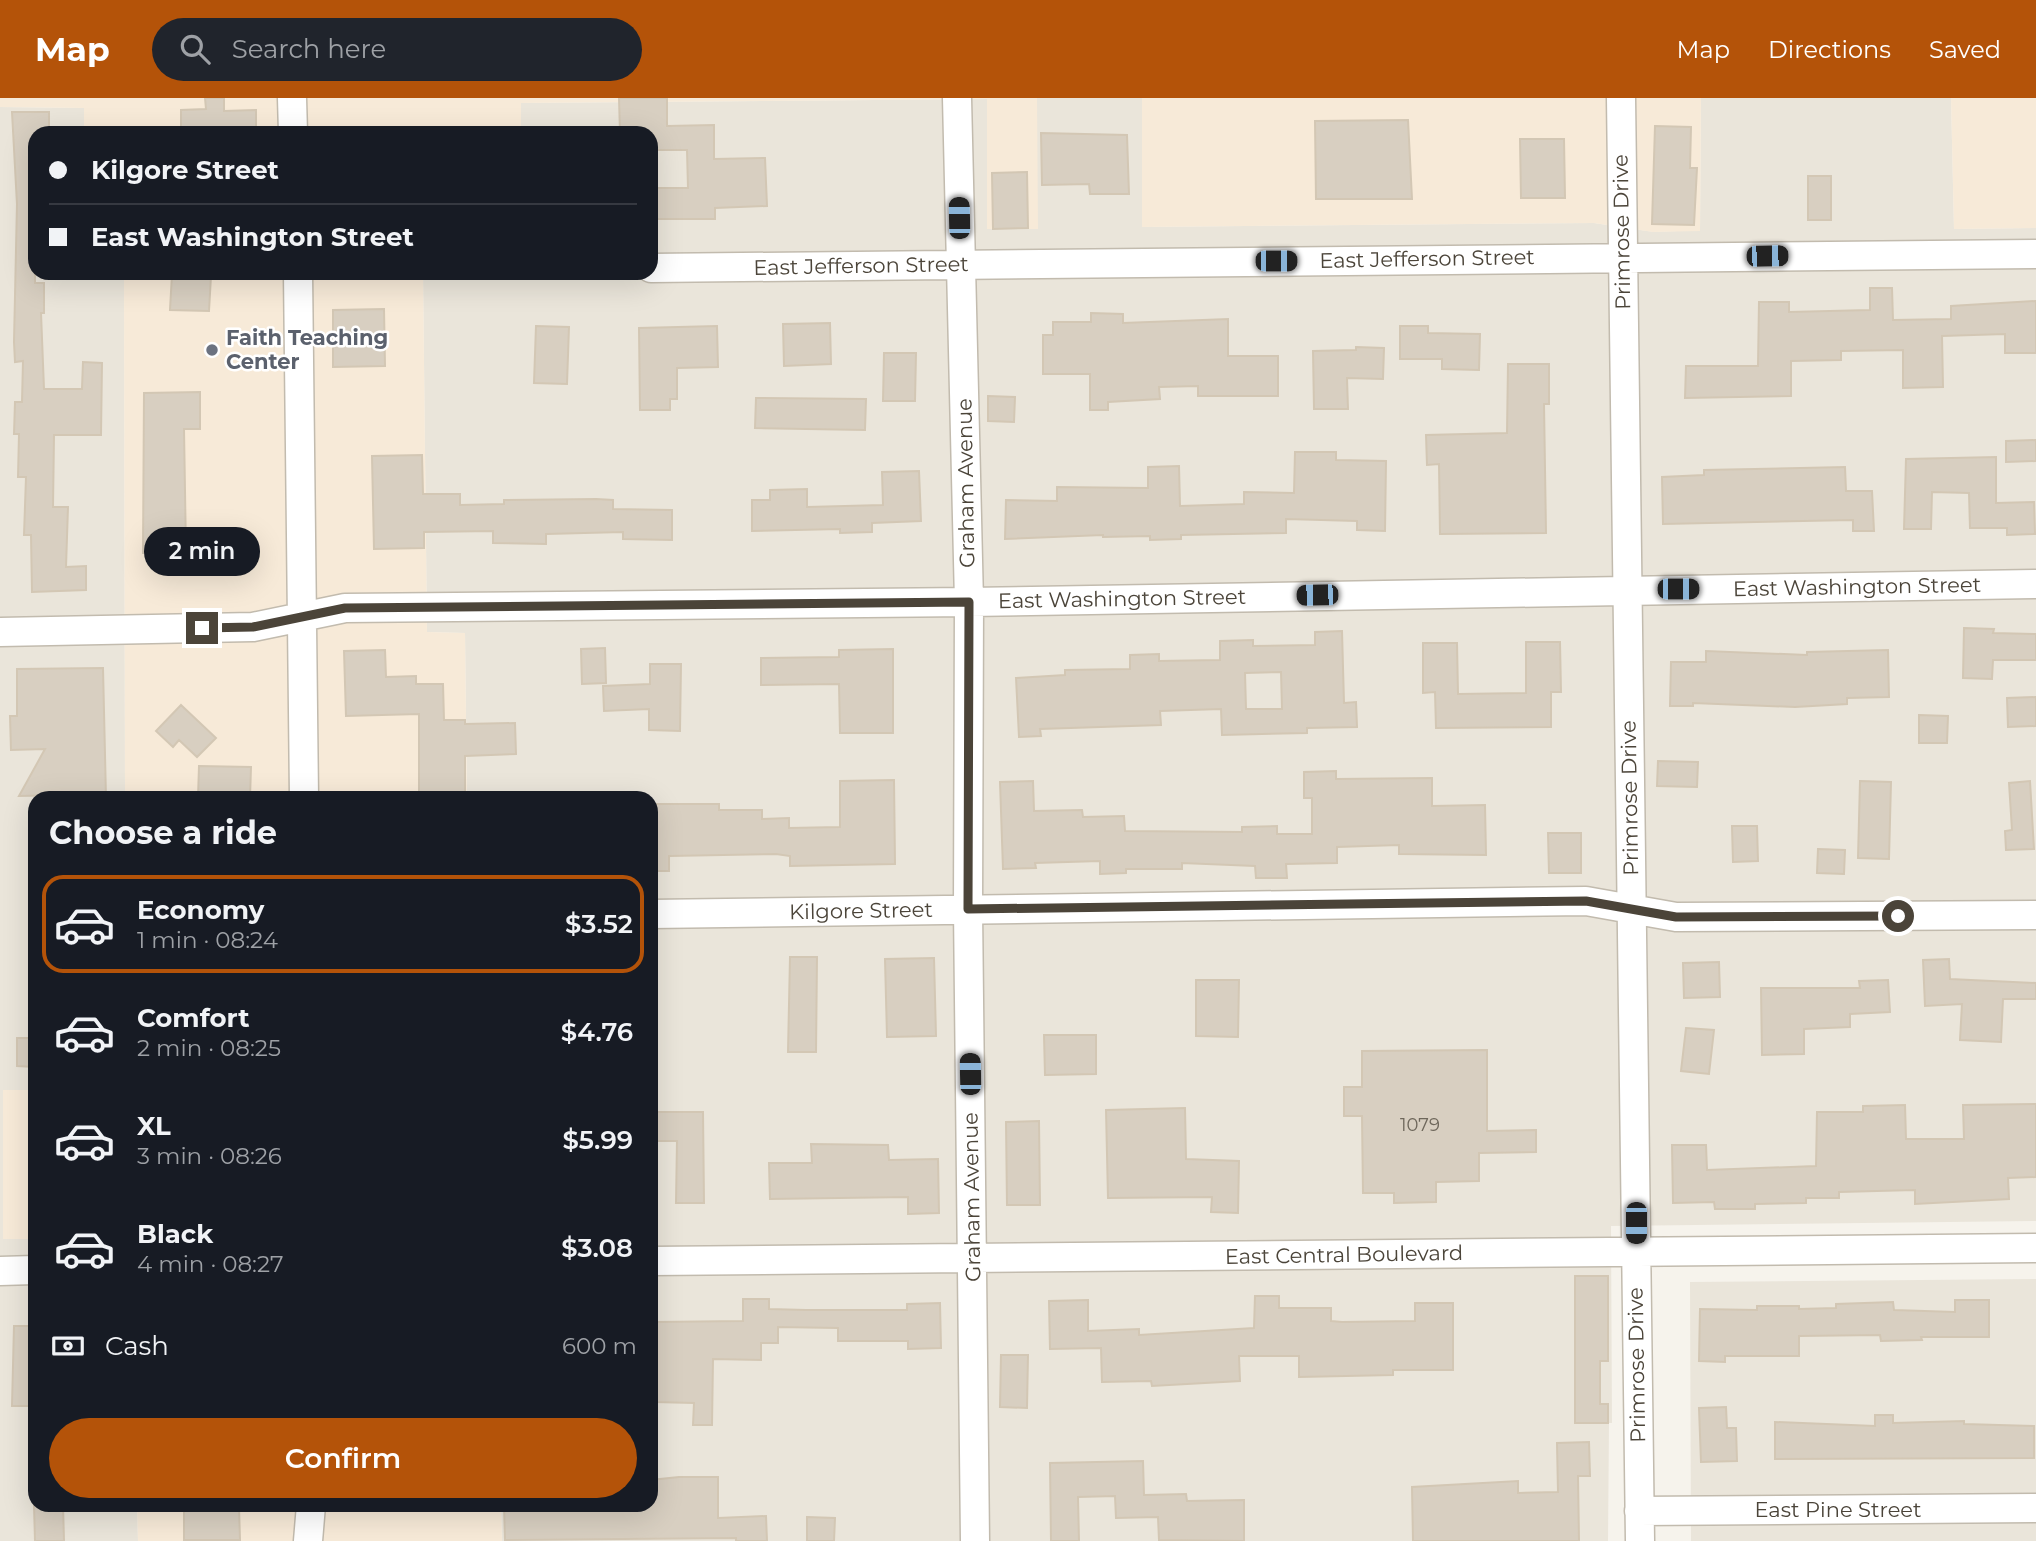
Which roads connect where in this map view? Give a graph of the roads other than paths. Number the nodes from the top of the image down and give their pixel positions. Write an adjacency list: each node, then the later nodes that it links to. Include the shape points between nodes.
1 (292, 98): 4 (street)
2 (957, 98): 7 (street, Graham Avenue)
3 (1620, 98): 6 (street, Primrose Drive)
4 (293, 126)
5 (2036, 254): 6 (street, East Jefferson Street)
6 (1622, 258): 7 (street, East Jefferson Street); 11 (street, Primrose Drive)
7 (960, 264): 8 (street, East Jefferson Street); 12 (street, Graham Avenue)
8 (658, 268)
9 (298, 280): 13 (street)
10 (2036, 584): 11 (street, East Washington Street)
11 (1626, 589): 12 (street, East Washington Street); 17 (street, Primrose Drive)
12 (969, 602): 13 (street, East Washington Street, via 345,608); 16 (street, Graham Avenue)
13 (302, 617): 14 (street, East Washington Street, via 253,627); 15 (street)
14 (0, 632)
15 (304, 791)
16 (968, 909): 17 (street, Kilgore Street, via 1586,901); 18 (street, Kilgore Street); 22 (street, Graham Avenue)
17 (1633, 909): 19 (street, Kilgore Street, via 1676,917); 21 (street, Primrose Drive)
18 (658, 914)
19 (2036, 915)
20 (2036, 1248): 21 (street, East Central Boulevard)
21 (1636, 1251): 22 (street, East Central Boulevard); 27 (street, Primrose Drive)
22 (973, 1258): 23 (street, East Central Boulevard); 30 (street, Graham Avenue)
23 (658, 1261)
24 (28, 1270): 25 (street)
25 (0, 1271)
26 (2036, 1508): 27 (street, East Pine Street)
27 (1639, 1511): 31 (street, Primrose Drive)
28 (310, 1512): 29 (street)
29 (308, 1541)
30 (975, 1541)
31 (1640, 1541)

